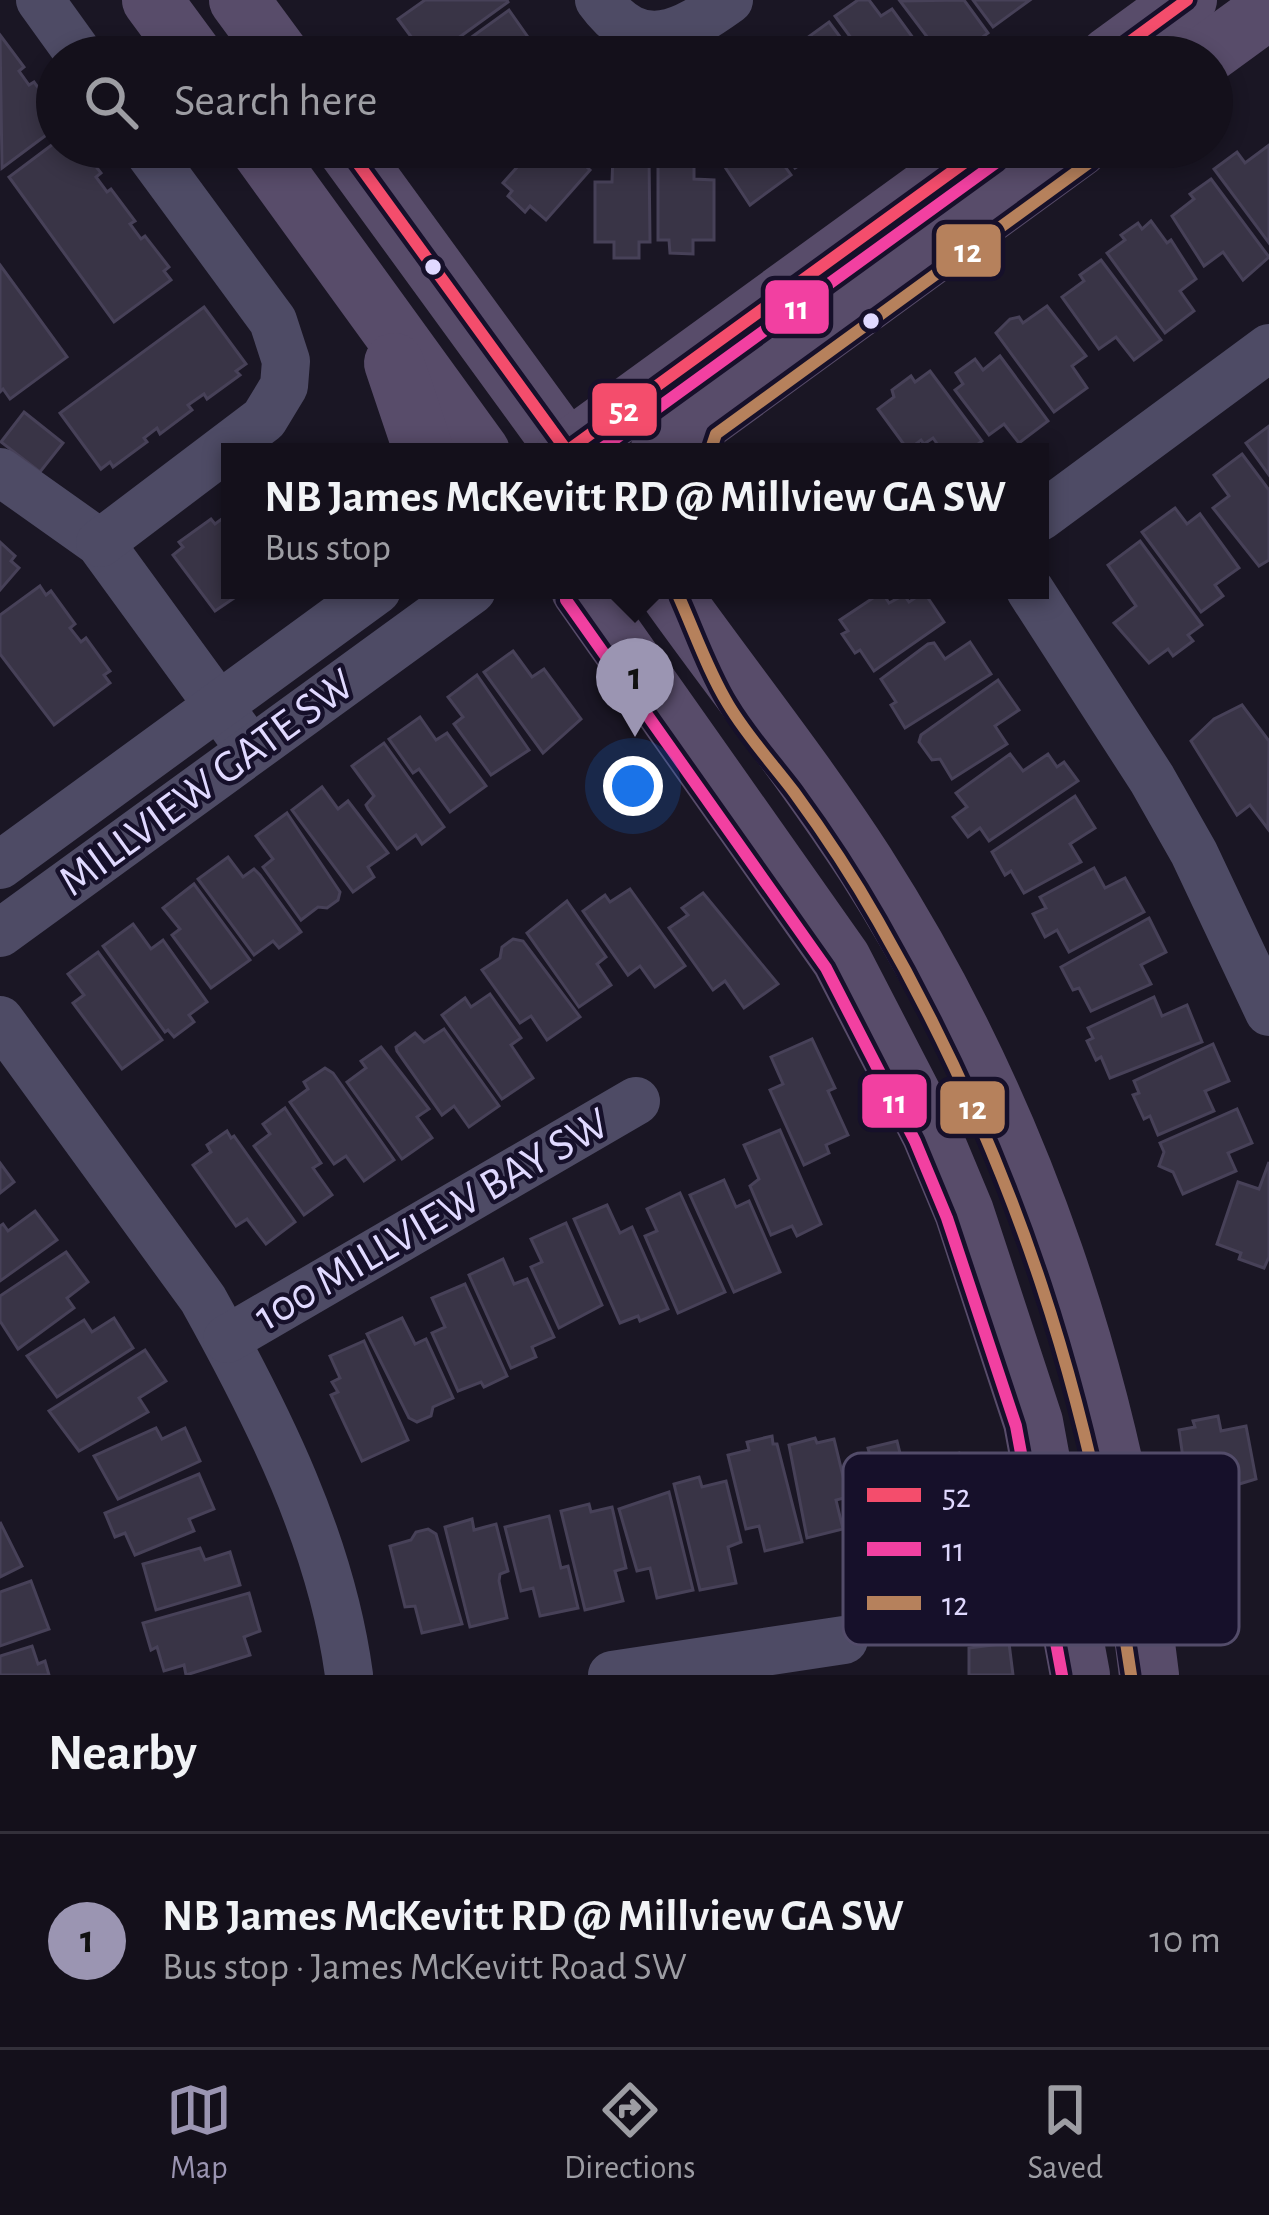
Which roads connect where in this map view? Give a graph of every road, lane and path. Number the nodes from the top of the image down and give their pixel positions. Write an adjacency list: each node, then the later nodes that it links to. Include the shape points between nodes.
1 (40, 0): 8 (street)
2 (152, 0): 9 (main road)
3 (239, 0): 10 (main road)
4 (599, 0): 5 (street, via 625,24 652,34 686,30)
5 (729, 0)
6 (1187, 0): 11 (main road)
7 (1269, 9): 12 (main road)
8 (66, 36)
9 (179, 36)
10 (265, 36)
11 (1138, 36)
12 (1232, 36)
13 (160, 168): 21 (street, via 273,321 286,362 284,386 263,419)
14 (274, 168): 18 (main road)
15 (361, 168): 24 (main road)
16 (957, 168): 25 (main road)
17 (1051, 168): 20 (main road)
18 (374, 307): 22 (main road); 23 (main road)
19 (1269, 348): 28 (street)
20 (684, 442)
21 (231, 443)
22 (421, 443)
23 (473, 443)
24 (560, 443)
25 (579, 443)
26 (221, 451): 29 (street)
27 (0, 472): 29 (street)
28 (1049, 511)
29 (100, 543): 37 (street)
30 (365, 599): 37 (street, MILLVIEW GATE SW)
31 (460, 599): 38 (street, MILLVIEW GATE SW)
32 (587, 599): 46 (main road, via 842,959 964,1212)
33 (674, 599): 36 (main road)
34 (699, 599): 36 (main road)
35 (1036, 599): 40 (street)
36 (744, 696): 47 (main road, via 897,916 957,1024 1054,1250)
37 (218, 705): 38 (street); 39 (street, MILLVIEW GATE SW)
38 (251, 751): 41 (street, MILLVIEW GATE SW)
39 (0, 865)
40 (1253, 929): 42 (street)
41 (0, 933)
42 (1269, 1012)
43 (0, 1020): 45 (street)
44 (636, 1101): 45 (street, 100 MILLVIEW BAY SW)
45 (227, 1339): 51 (street, via 315,1538)
46 (1039, 1453)
47 (1111, 1453)
48 (843, 1640): 52 (street)
49 (1074, 1645): 53 (main road)
50 (1145, 1645): 54 (main road)
51 (349, 1675)
52 (612, 1675)
53 (1080, 1675)
54 (1149, 1675)

